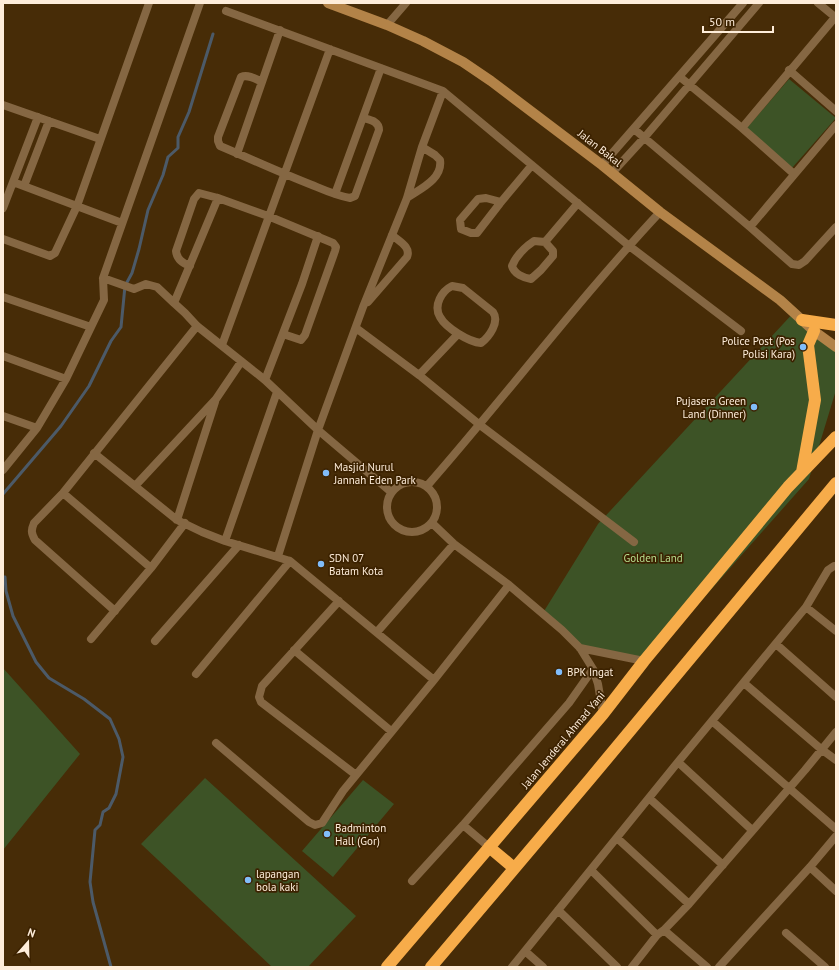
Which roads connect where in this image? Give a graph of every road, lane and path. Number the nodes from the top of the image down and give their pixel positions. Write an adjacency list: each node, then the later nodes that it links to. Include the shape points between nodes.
1 (149, 3): 28 (street)
2 (200, 3): 47 (street)
3 (328, 3): 10 (street, Jalan Bakal)
4 (406, 3): 10 (street)
5 (743, 3): 15 (street)
6 (758, 3): 17 (street)
7 (818, 3): 9 (street)
8 (226, 11): 11 (street)
9 (836, 17): 14 (street)
10 (387, 25): 32 (street, Jalan Bakal, via 443,51 491,81)
11 (280, 30): 12 (street); 16 (street)
12 (330, 49): 13 (street); 34 (street)
13 (381, 68): 18 (street); 22 (street)
14 (790, 70): 20 (street); 25 (street)
15 (680, 77): 17 (street); 26 (street)
16 (262, 82): 30 (street); 30 (street, via 241,76 218,137 220,146)
17 (689, 85): 25 (street); 27 (street)
18 (443, 91): 29 (street); 31 (street)
19 (3, 105): 21 (street)
20 (836, 110)
21 (38, 117): 23 (street); 36 (street)
22 (363, 118): 38 (street); 38 (street, via 377,123 380,130 355,196 350,198)
23 (49, 121): 28 (street); 37 (street)
24 (836, 126): 35 (street)
25 (742, 128): 35 (street)
26 (634, 129): 27 (street); 32 (street)
27 (644, 138): 33 (street); 48 (street)
28 (100, 139): 43 (street)
29 (422, 147): 40 (street); 40 (street, via 440,160 440,169 431,181)
30 (237, 154): 34 (street)
31 (532, 165): 41 (street); 42 (street)
32 (602, 165): 33 (street, Jalan Bakal)
33 (612, 173): 45 (street, Jalan Bakal)
34 (284, 174): 38 (street); 46 (street)
35 (794, 174): 48 (street)
36 (13, 182): 37 (street); 44 (street)
37 (24, 186): 43 (street)
38 (335, 194)
39 (218, 198): 46 (street); 55 (street); 55 (street, via 203,193 197,194 194,198 176,251 179,260)
40 (407, 198): 50 (street)
41 (501, 202): 41 (street, via 477,233 461,229 460,220 478,199 486,198)
42 (578, 204): 53 (street); 54 (street)
43 (77, 206): 47 (street); 52 (street, via 55,253 50,256)
44 (3, 208)
45 (660, 212): 54 (street); 60 (street, Jalan Bakal, via 780,300)
46 (268, 216): 51 (street); 69 (street)
47 (122, 223): 56 (street)
48 (750, 227): 49 (street, via 787,261 799,265)
49 (836, 227)
50 (392, 235): 59 (street); 59 (street, via 408,249 407,257)
51 (318, 236): 67 (street); 67 (street, via 333,243 335,251 305,335 301,340)
52 (3, 239)
53 (545, 242): 53 (street, via 553,251 553,256 534,278 528,279 512,269 514,262 530,244 534,241)
54 (628, 245): 65 (street); 79 (street)
55 (190, 266): 58 (street)
56 (106, 279): 58 (street, via 134,290 146,284 157,287); 63 (street, via 104,300)
57 (3, 297): 63 (street)
58 (174, 303): 62 (street)
59 (363, 307): 64 (street)
60 (802, 320): 61 (highway); 66 (street, Jalan Bakal)
61 (836, 325)
62 (196, 326): 69 (street); 83 (street)
63 (91, 327): 74 (street)
64 (356, 328): 73 (street); 81 (street)
65 (740, 331)
66 (814, 331): 70 (street, Jalan Bakal); 85 (highway, via 808,345 815,400)
67 (283, 334): 75 (street)
68 (458, 334): 68 (street, via 440,318 438,312 440,298 452,286 463,288 496,316 493,328 481,343); 73 (street)
69 (222, 345): 72 (street)
70 (836, 347)
71 (3, 356): 74 (street)
72 (241, 362): 75 (street); 77 (street)
73 (420, 375): 79 (street)
74 (66, 379): 80 (street)
75 (265, 380): 76 (street)
76 (277, 392): 81 (street); 93 (street)
77 (216, 399): 87 (street); 91 (street)
78 (3, 416): 80 (street)
79 (480, 425): 88 (street); 94 (street)
80 (37, 428): 84 (street)
81 (318, 430): 89 (street); 97 (street)
82 (836, 437): 85 (highway, Jalan Jenderal Ahmad Yani)
83 (94, 453): 87 (street); 90 (street)
84 (3, 470)
85 (802, 473): 112 (highway, Jalan Jenderal Ahmad Yani)
86 (836, 483): 137 (highway)
87 (135, 486): 91 (street)
88 (427, 486): 89 (street, via 412,481 396,486); 92 (street, via 433,492 438,508)
89 (391, 492): 92 (street, via 387,500 388,513 400,529 417,532)
90 (63, 493): 100 (street); 104 (street, via 34,523 32,534 35,540)
91 (181, 522): 93 (street); 100 (street)
92 (432, 523): 95 (street)
93 (225, 541): 96 (street)
94 (634, 542)
95 (454, 544): 101 (street); 106 (street)
96 (239, 545): 97 (street); 108 (street)
97 (278, 556): 98 (street)
98 (290, 561): 102 (street); 114 (street)
99 (836, 566): 103 (street, via 828,570)
100 (151, 568): 104 (street)
101 (509, 585): 110 (street); 115 (street)
102 (339, 601): 106 (street); 111 (street)
103 (806, 607): 105 (street); 109 (street)
104 (115, 611): 107 (street)
105 (836, 631)
106 (377, 632): 115 (street)
107 (91, 639)
108 (155, 641)
109 (776, 644): 116 (street); 117 (street)
110 (580, 648): 112 (street); 113 (street)
111 (294, 650): 120 (street); 126 (street, via 262,686 259,697 261,702)
112 (644, 661): 118 (highway, Jalan Jenderal Ahmad Yani)
113 (592, 669): 118 (street, via 598,684); 129 (street, via 569,703)
114 (196, 674)
115 (434, 680): 120 (street)
116 (744, 682): 119 (street); 123 (street)
117 (836, 697)
118 (603, 714): 134 (highway, Jalan Jenderal Ahmad Yani)
119 (712, 721): 125 (street); 127 (street)
120 (391, 731): 126 (street)
121 (836, 732): 123 (street)
122 (216, 744): 126 (street, via 315,825 322,823)
123 (821, 749): 124 (street); 127 (street)
124 (836, 760)
125 (678, 762): 128 (street); 131 (street)
126 (356, 775)
127 (789, 788): 130 (street); 131 (street)
128 (649, 798): 133 (street); 135 (street)
129 (464, 825): 134 (street); 139 (street)
130 (836, 829)
131 (752, 830): 135 (street)
132 (836, 836): 136 (street)
133 (617, 838): 138 (street); 141 (street)
134 (490, 848): 137 (highway); 147 (highway, Jalan Jenderal Ahmad Yani)
135 (723, 865): 141 (street)
136 (810, 867): 140 (street); 154 (street)
137 (514, 868): 148 (highway)
138 (591, 870): 142 (street); 145 (street)
139 (412, 881)
140 (836, 891)
141 (689, 904): 143 (street)
142 (558, 910): 146 (street); 151 (street)
143 (664, 930): 145 (street); 153 (street)
144 (786, 933): 155 (street)
145 (657, 935): 152 (street)
146 (525, 951): 149 (street); 150 (street)
147 (387, 967)
148 (430, 967)
149 (512, 967)
150 (543, 967)
151 (617, 967)
152 (632, 967)
153 (707, 967)
154 (719, 967)
155 (825, 967)

